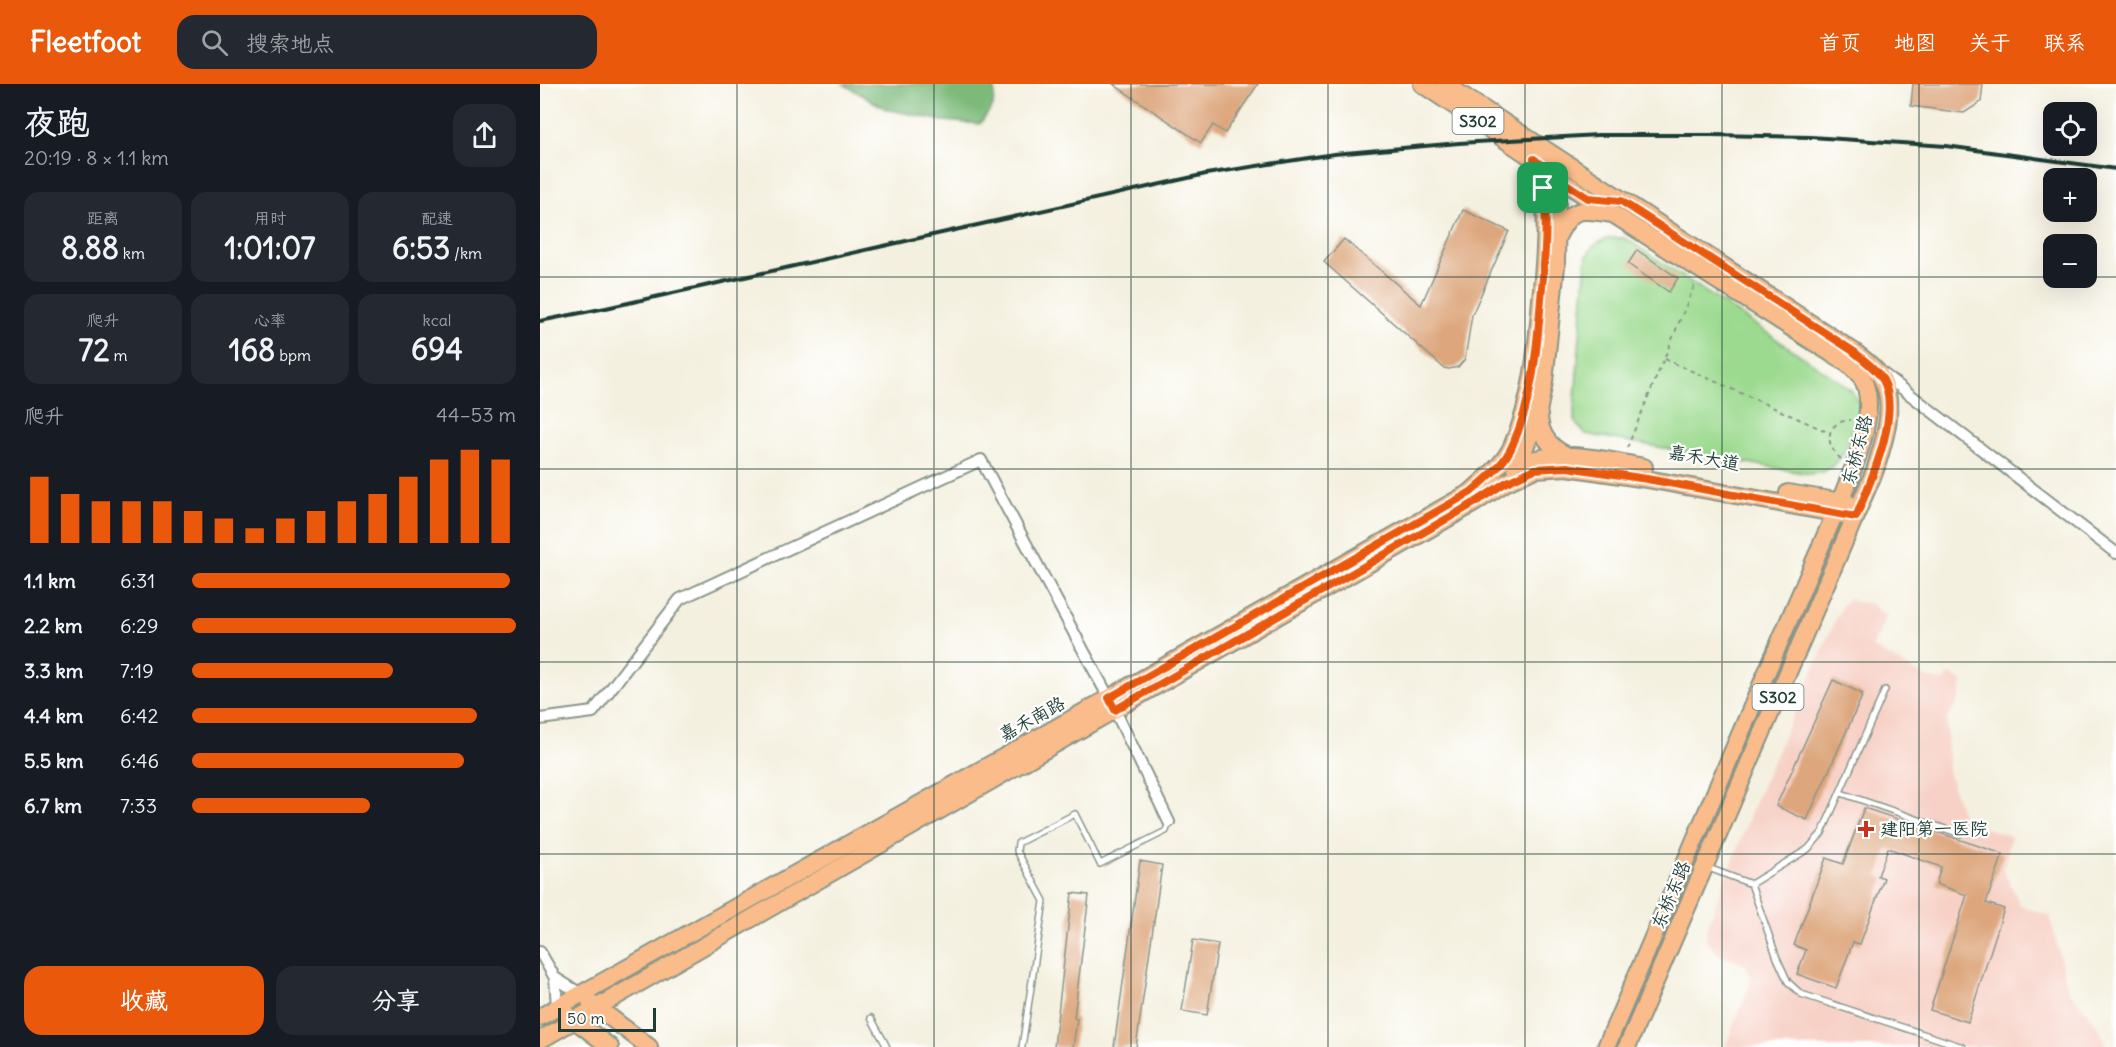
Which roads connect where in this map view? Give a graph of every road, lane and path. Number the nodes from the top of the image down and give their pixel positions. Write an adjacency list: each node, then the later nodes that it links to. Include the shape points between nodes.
1 (1422, 84): 4 (main road, 东桥东路 / S302)
2 (1445, 84): 3 (main road, 东桥东路 / S302)
3 (1465, 89): 4 (main road, 东桥东路 / S302)
4 (1537, 153): 5 (main road, via 1550,160); 8 (main road, 东桥东路); 9 (main road)
5 (1554, 176): 6 (main road); 7 (main road)
6 (1588, 198): 7 (main road, via 1565,201); 8 (main road)
7 (1558, 208): 9 (main road)
8 (1617, 208): 9 (main road, via 1575,212); 10 (main road); 11 (main road, 东桥东路)
9 (1551, 236): 13 (main road, via 1544,382)
10 (1701, 271): 12 (path); 23 (main road, 东桥东路 / S302, via 1848,364 1862,378 1869,401 1866,426)
11 (1853, 351): 24 (main road, 东桥东路 / S302, via 1884,381 1888,403 1886,431); 25 (street)
12 (1665, 358): 15 (path); 20 (path)
13 (1532, 408): 16 (main road); 19 (main road, via 1545,437); 21 (main road)
14 (1856, 421): 15 (path, via 1843,421)
15 (1830, 433): 17 (path, via 1830,445)
16 (1531, 434): 18 (main road); 21 (main road, via 1516,469)
17 (1841, 459)
18 (1540, 461): 19 (main road, 嘉禾大道); 21 (main road); 22 (main road, via 1508,468)
19 (1564, 461): 20 (main road, 嘉禾大道); 23 (main road, 嘉禾大道, via 1647,479)
20 (1620, 463): 23 (main road, 嘉禾大道)
21 (1501, 477): 22 (main road, 嘉禾南路)
22 (1477, 494): 27 (main road, 嘉禾南路, via 1471,492)
23 (1838, 507): 24 (main road, 嘉禾大道); 47 (main road, 东桥东路 / S302)
24 (1858, 512): 32 (main road, 东桥东路 / S302)
25 (2116, 553)
26 (1885, 690): 29 (lane)
27 (1112, 704): 28 (street, via 981,460 680,599 593,712); 30 (street); 36 (main road, 嘉禾南路); 37 (main road, 嘉禾南路)
28 (540, 719)
29 (1841, 793): 31 (lane); 33 (lane, via 1822,833 1808,849)
30 (1169, 822): 46 (lane, via 1166,831 1100,864 1075,814 1018,843 1017,851 1044,901)
31 (1960, 834)
32 (1705, 867): 33 (lane); 48 (main road, 东桥东路 / S302)
33 (1751, 884): 49 (lane, via 1777,958 1788,982 1801,994)
34 (540, 952): 35 (street)
35 (555, 978): 36 (street); 38 (street)
36 (581, 994): 37 (main road); 38 (main road, 嘉禾南路)
37 (597, 1007): 41 (main road, 嘉禾南路); 44 (main road)
38 (557, 1008): 39 (main road, 嘉禾南路); 41 (main road)
39 (540, 1017)
40 (871, 1018): 45 (lane)
41 (575, 1020): 42 (main road, 嘉禾南路); 43 (main road)
42 (540, 1040)
43 (610, 1047)
44 (649, 1047)
45 (887, 1047)
46 (1022, 1047)
47 (1606, 1047)
48 (1627, 1047)
49 (1963, 1047)

